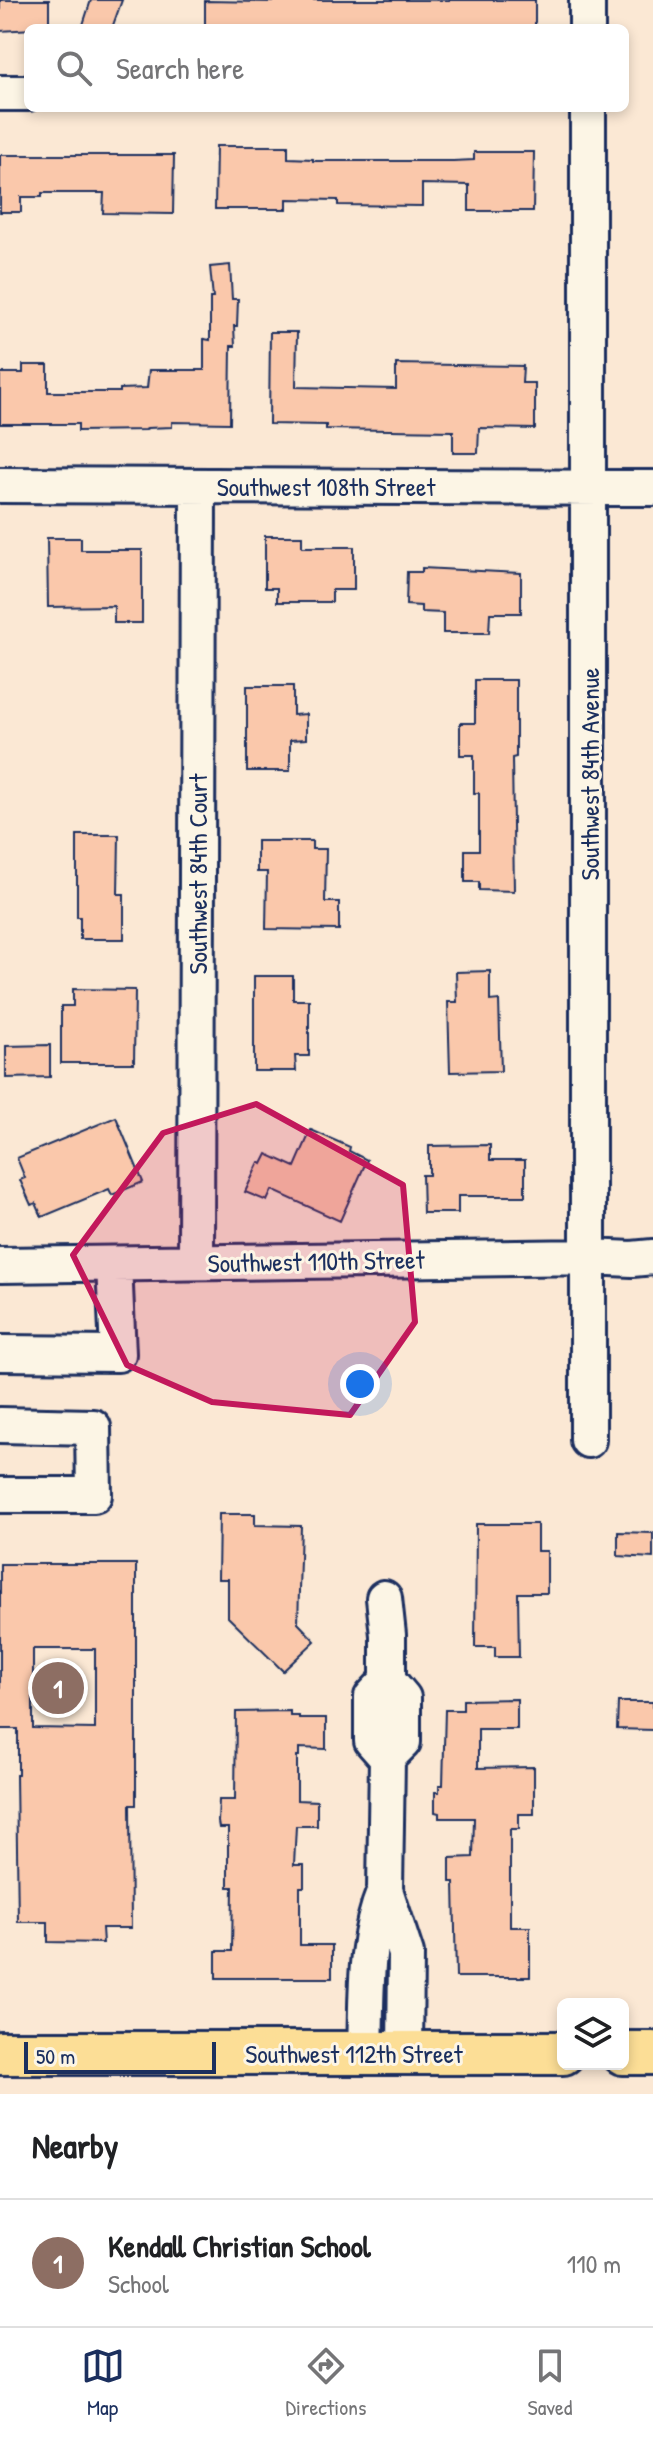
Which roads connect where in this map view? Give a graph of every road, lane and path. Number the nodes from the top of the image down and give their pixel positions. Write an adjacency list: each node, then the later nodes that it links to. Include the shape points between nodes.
1 (587, 0): 2 (street)
2 (587, 24)
3 (0, 93): 4 (street)
4 (24, 93)
5 (588, 112): 8 (street, Southwest 84th Avenue)
6 (0, 485): 7 (street, Southwest 108th Street)
7 (198, 486): 8 (street, Southwest 108th Street); 12 (street, Southwest 84th Court)
8 (588, 487): 9 (street, Southwest 108th Street); 10 (street, Southwest 84th Avenue)
9 (653, 488)
10 (590, 1257): 11 (street, Southwest 110th Street); 12 (street, Southwest 110th Street); 17 (street, Southwest 84th Avenue)
11 (646, 1261)
12 (196, 1262): 13 (street, Southwest 110th Street)
13 (114, 1264): 14 (street, Southwest 110th Street); 15 (street, via 118,1354)
14 (0, 1265)
15 (0, 1353)
16 (0, 1425): 18 (street, via 93,1427 94,1495)
17 (588, 1440)
18 (0, 1495)
19 (384, 1598): 21 (street, via 388,1680 403,1698 403,1742 387,1758 385,1890 406,1954)
20 (0, 2053): 21 (main road, Southwest 112th Street)
21 (385, 2053): 22 (main road, Southwest 112th Street)
22 (557, 2053)
23 (629, 2053): 24 (main road)
24 (653, 2053)

